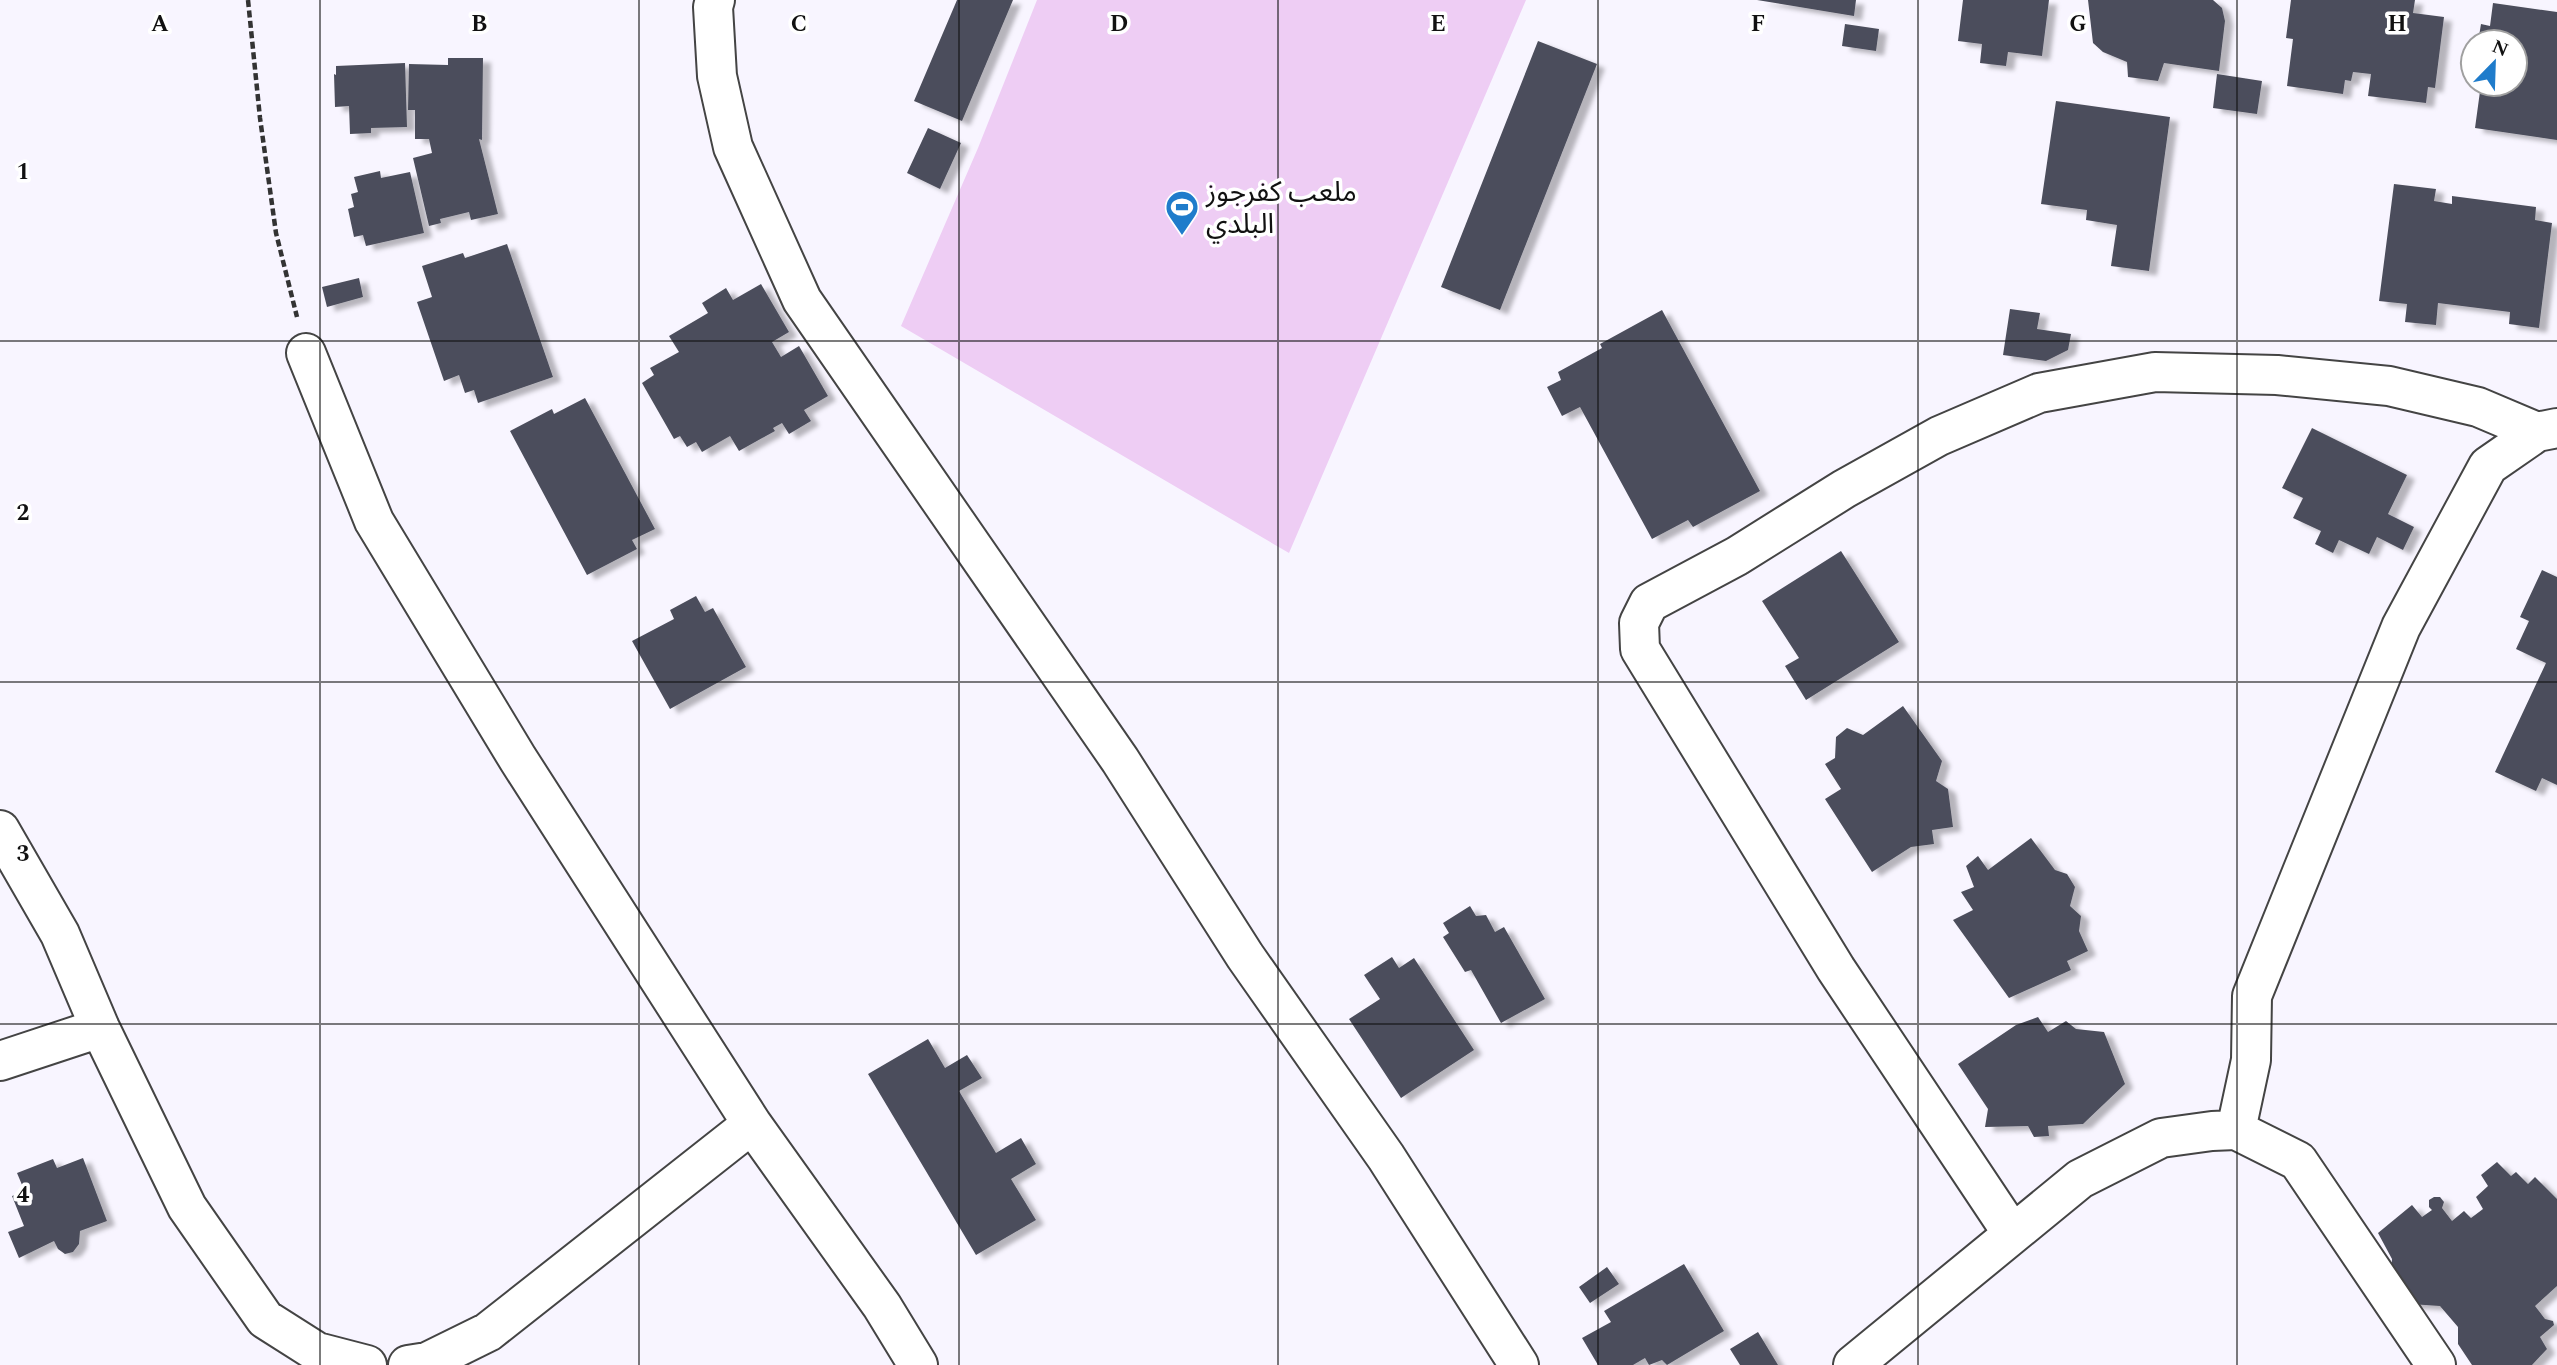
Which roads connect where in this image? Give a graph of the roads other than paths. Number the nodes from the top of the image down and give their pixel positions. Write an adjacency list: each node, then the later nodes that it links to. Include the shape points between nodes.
1 (715, 0): 13 (street, via 717,76 733,147 802,300 1120,760 1245,956 1386,1157)
2 (306, 354): 7 (street, via 374,521 518,758)
3 (2547, 430): 8 (street, via 2488,466 2401,627 2252,996 2251,1060); 9 (street, via 2478,407 2389,386 2277,375 2155,372 2039,393 1939,436 1649,603 1639,622 1640,649 1836,969)
4 (0, 830): 5 (street, via 60,934)
5 (100, 1028): 6 (street); 10 (street, via 187,1207 265,1318 317,1352)
6 (0, 1061)
7 (752, 1124): 11 (street, via 488,1332 426,1362); 12 (street, via 882,1306)
8 (2236, 1130): 9 (street, via 2161,1138 2080,1179); 15 (street, via 2298,1161)
9 (2012, 1233): 14 (street)
10 (367, 1365)
11 (408, 1365)
12 (918, 1365)
13 (1519, 1365)
14 (1853, 1365)
15 (2436, 1365)

